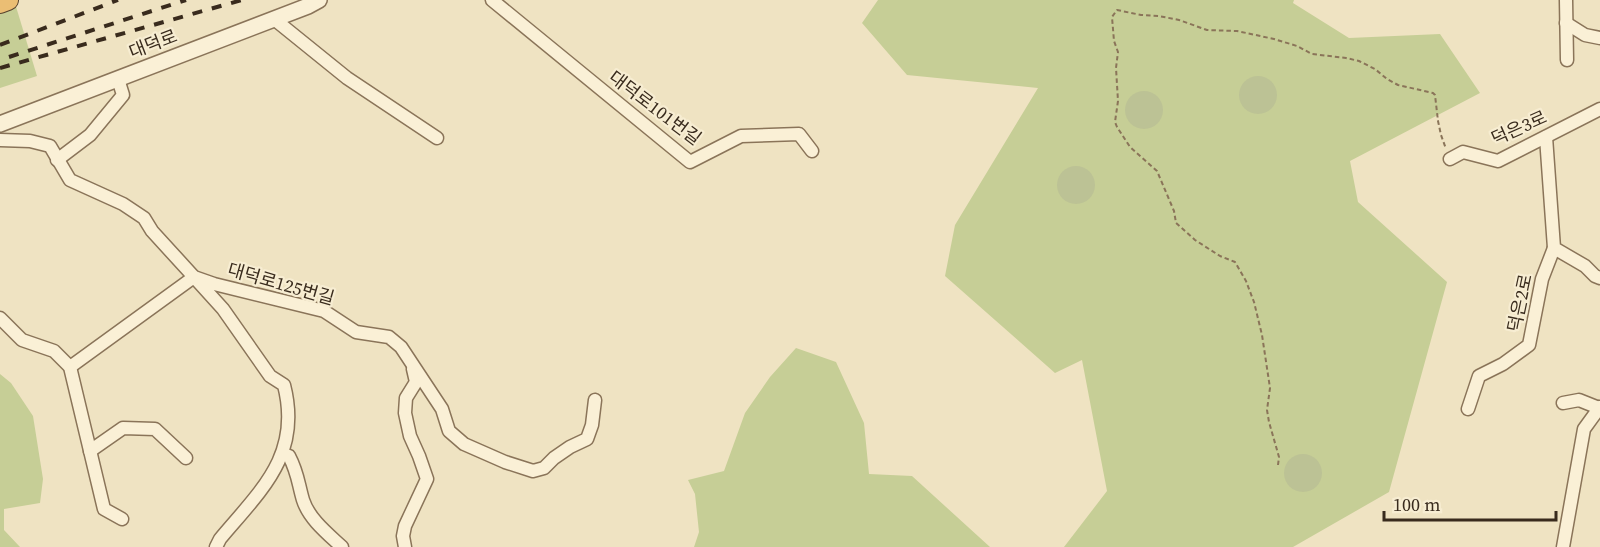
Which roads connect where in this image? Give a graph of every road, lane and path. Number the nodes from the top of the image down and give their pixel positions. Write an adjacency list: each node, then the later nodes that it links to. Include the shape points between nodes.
1 (8, 0): 5 (highway)
2 (319, 0): 6 (street, 대덕로)
3 (492, 0): 16 (street, 대덕로101번길, via 690,162 741,136 800,134)
4 (1566, 0): 7 (street)
5 (0, 3)
6 (273, 19): 10 (street, 대덕로); 14 (street, via 347,78)
7 (1566, 23): 8 (street); 9 (street)
8 (1600, 38)
9 (1567, 60)
10 (118, 79): 12 (street, 대덕로); 18 (street, via 123,95 90,135)
11 (1600, 109): 13 (street, 덕은3로)
12 (0, 124)
13 (1546, 137): 17 (street, 덕은3로, via 1498,161 1464,152); 19 (street, 덕은2로)
14 (437, 138)
15 (0, 140): 18 (street, 대덕로125번길, via 50,146)
16 (812, 151)
17 (1450, 159): 32 (path, via 1441,135 1435,95 1398,85 1359,61 1312,54 1274,39 1237,31 1207,30 1159,16 1116,10 1112,17 1118,52 1115,122 1130,147 1157,171 1176,223 1187,235 1235,262 1254,302 1270,388 1267,410)
18 (57, 160): 20 (street, 대덕로125번길, via 70,180 144,218)
19 (1554, 248): 21 (street); 28 (street, 덕은2로, via 1542,279 1529,345 1479,376)
20 (194, 277): 23 (street, 대덕로125번길, via 324,311 356,332 389,337); 24 (street); 30 (street, 대덕로125번길, via 223,309 270,376 284,385 289,430)
21 (1600, 278)
22 (0, 318): 24 (street, via 22,340 54,351)
23 (412, 365): 25 (street, 대덕로125번길, via 442,409 449,430 464,444 533,471 544,468 587,439); 36 (street, via 416,382 406,398 405,413 427,479 405,526)
24 (70, 367): 29 (street)
25 (595, 400)
26 (1563, 403): 27 (street, via 1579,400)
27 (1600, 407): 37 (street, via 1584,429)
28 (1468, 409)
29 (90, 451): 31 (street, via 123,428 155,429); 33 (street, via 104,509)
30 (282, 454): 34 (street, 대덕로125번길, via 259,493); 35 (street, via 289,456 296,470 304,503 312,516)
31 (186, 458)
32 (1278, 465)
33 (122, 519)
34 (216, 547)
35 (342, 547)
36 (405, 547)
37 (1563, 547)

